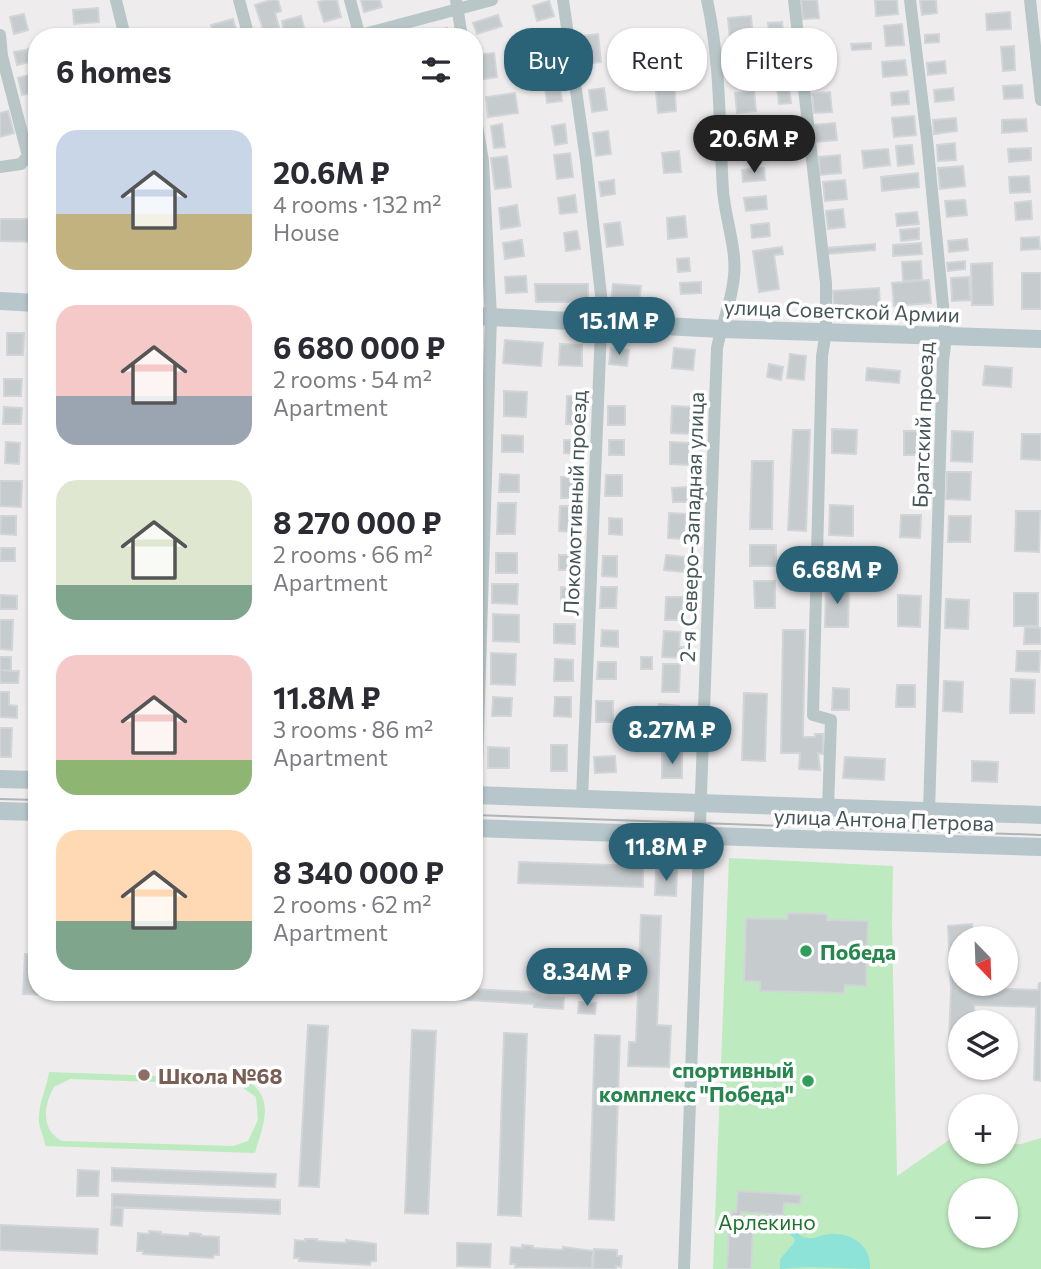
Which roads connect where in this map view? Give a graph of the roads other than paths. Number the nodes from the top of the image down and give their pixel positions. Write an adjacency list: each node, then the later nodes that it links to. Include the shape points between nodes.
1 (116, 0): 11 (street)
2 (239, 0): 12 (street)
3 (350, 0): 13 (street)
4 (492, 0): 10 (street)
5 (563, 0): 23 (street, Локомотивный проезд, via 586,160)
6 (707, 0): 24 (street, 2-я Северо-Западная улица, via 735,272)
7 (794, 0): 25 (street, via 826,283)
8 (910, 0): 26 (street, Братский проезд)
9 (1030, 0): 17 (street)
10 (457, 5): 14 (street); 15 (street)
11 (123, 28)
12 (247, 28)
13 (356, 28)
14 (384, 28)
15 (461, 28)
16 (0, 35): 19 (street, via 28,156 21,164)
17 (1041, 100)
18 (483, 161): 22 (street)
19 (0, 167)
20 (0, 301): 21 (main road)
21 (28, 303)
22 (483, 316): 23 (main road, улица Советской Армии)
23 (601, 321): 24 (main road, улица Советской Армии); 31 (street, Локомотивный проезд)
24 (720, 328): 25 (main road, улица Советской Армии); 32 (street, 2-я Северо-Западная улица)
25 (826, 331): 26 (main road, улица Советской Армии); 33 (street, via 813,715 831,720)
26 (946, 337): 27 (main road, улица Советской Армии); 35 (street, Братский проезд)
27 (1041, 340)
28 (0, 779): 29 (main road)
29 (28, 780)
30 (483, 795): 31 (main road, улица Антона Петрова)
31 (582, 799): 32 (main road, улица Антона Петрова)
32 (700, 803): 33 (main road, улица Антона Петрова); 39 (street, 2-я Северо-Западная улица)
33 (828, 808): 35 (main road, улица Антона Петрова)
34 (0, 811): 36 (main road)
35 (929, 811): 37 (main road, улица Антона Петрова)
36 (28, 813)
37 (1041, 815)
38 (483, 828): 39 (main road, улица Антона Петрова)
39 (699, 835): 40 (main road, улица Антона Петрова); 41 (street, 2-я Северо-Западная улица)
40 (1041, 847)
41 (684, 1269)

